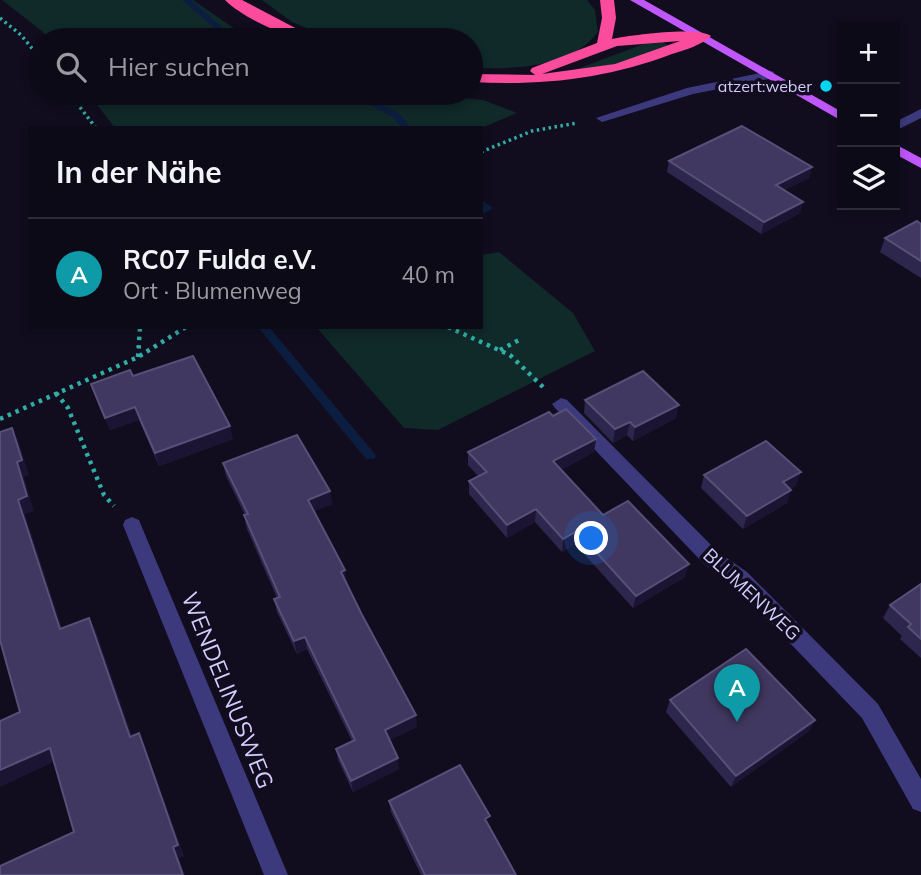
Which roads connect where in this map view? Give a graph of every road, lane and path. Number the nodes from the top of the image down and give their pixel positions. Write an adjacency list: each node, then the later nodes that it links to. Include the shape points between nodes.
1 (607, 0): 8 (highway, via 610,20)
2 (636, 0): 6 (main road)
3 (238, 3): 5 (highway)
4 (0, 18): 7 (path)
5 (287, 28)
6 (704, 37): 8 (highway, via 651,37); 9 (main road); 11 (highway, via 667,54 599,74)
7 (28, 43)
8 (603, 47): 11 (highway, via 554,68)
9 (770, 75): 14 (main road); 15 (street)
10 (483, 78): 11 (highway)
11 (497, 79)
12 (78, 105): 17 (path)
13 (921, 113): 16 (street)
14 (837, 114)
15 (602, 118): 18 (path, via 532,131)
16 (900, 124)
17 (94, 126)
18 (483, 151)
19 (900, 151): 20 (main road)
20 (921, 164)
21 (140, 329): 26 (path)
22 (183, 329): 26 (path)
23 (452, 329): 25 (path)
24 (521, 339): 25 (path)
25 (500, 350): 28 (path)
26 (138, 358): 27 (path)
27 (56, 393): 29 (path); 30 (path, via 68,408 104,495)
28 (561, 404): 31 (street, BLUMENWEG, via 870,711)
29 (0, 419)
30 (132, 525): 32 (street, WENDELINUSWEG)
31 (921, 801)
32 (276, 875)

